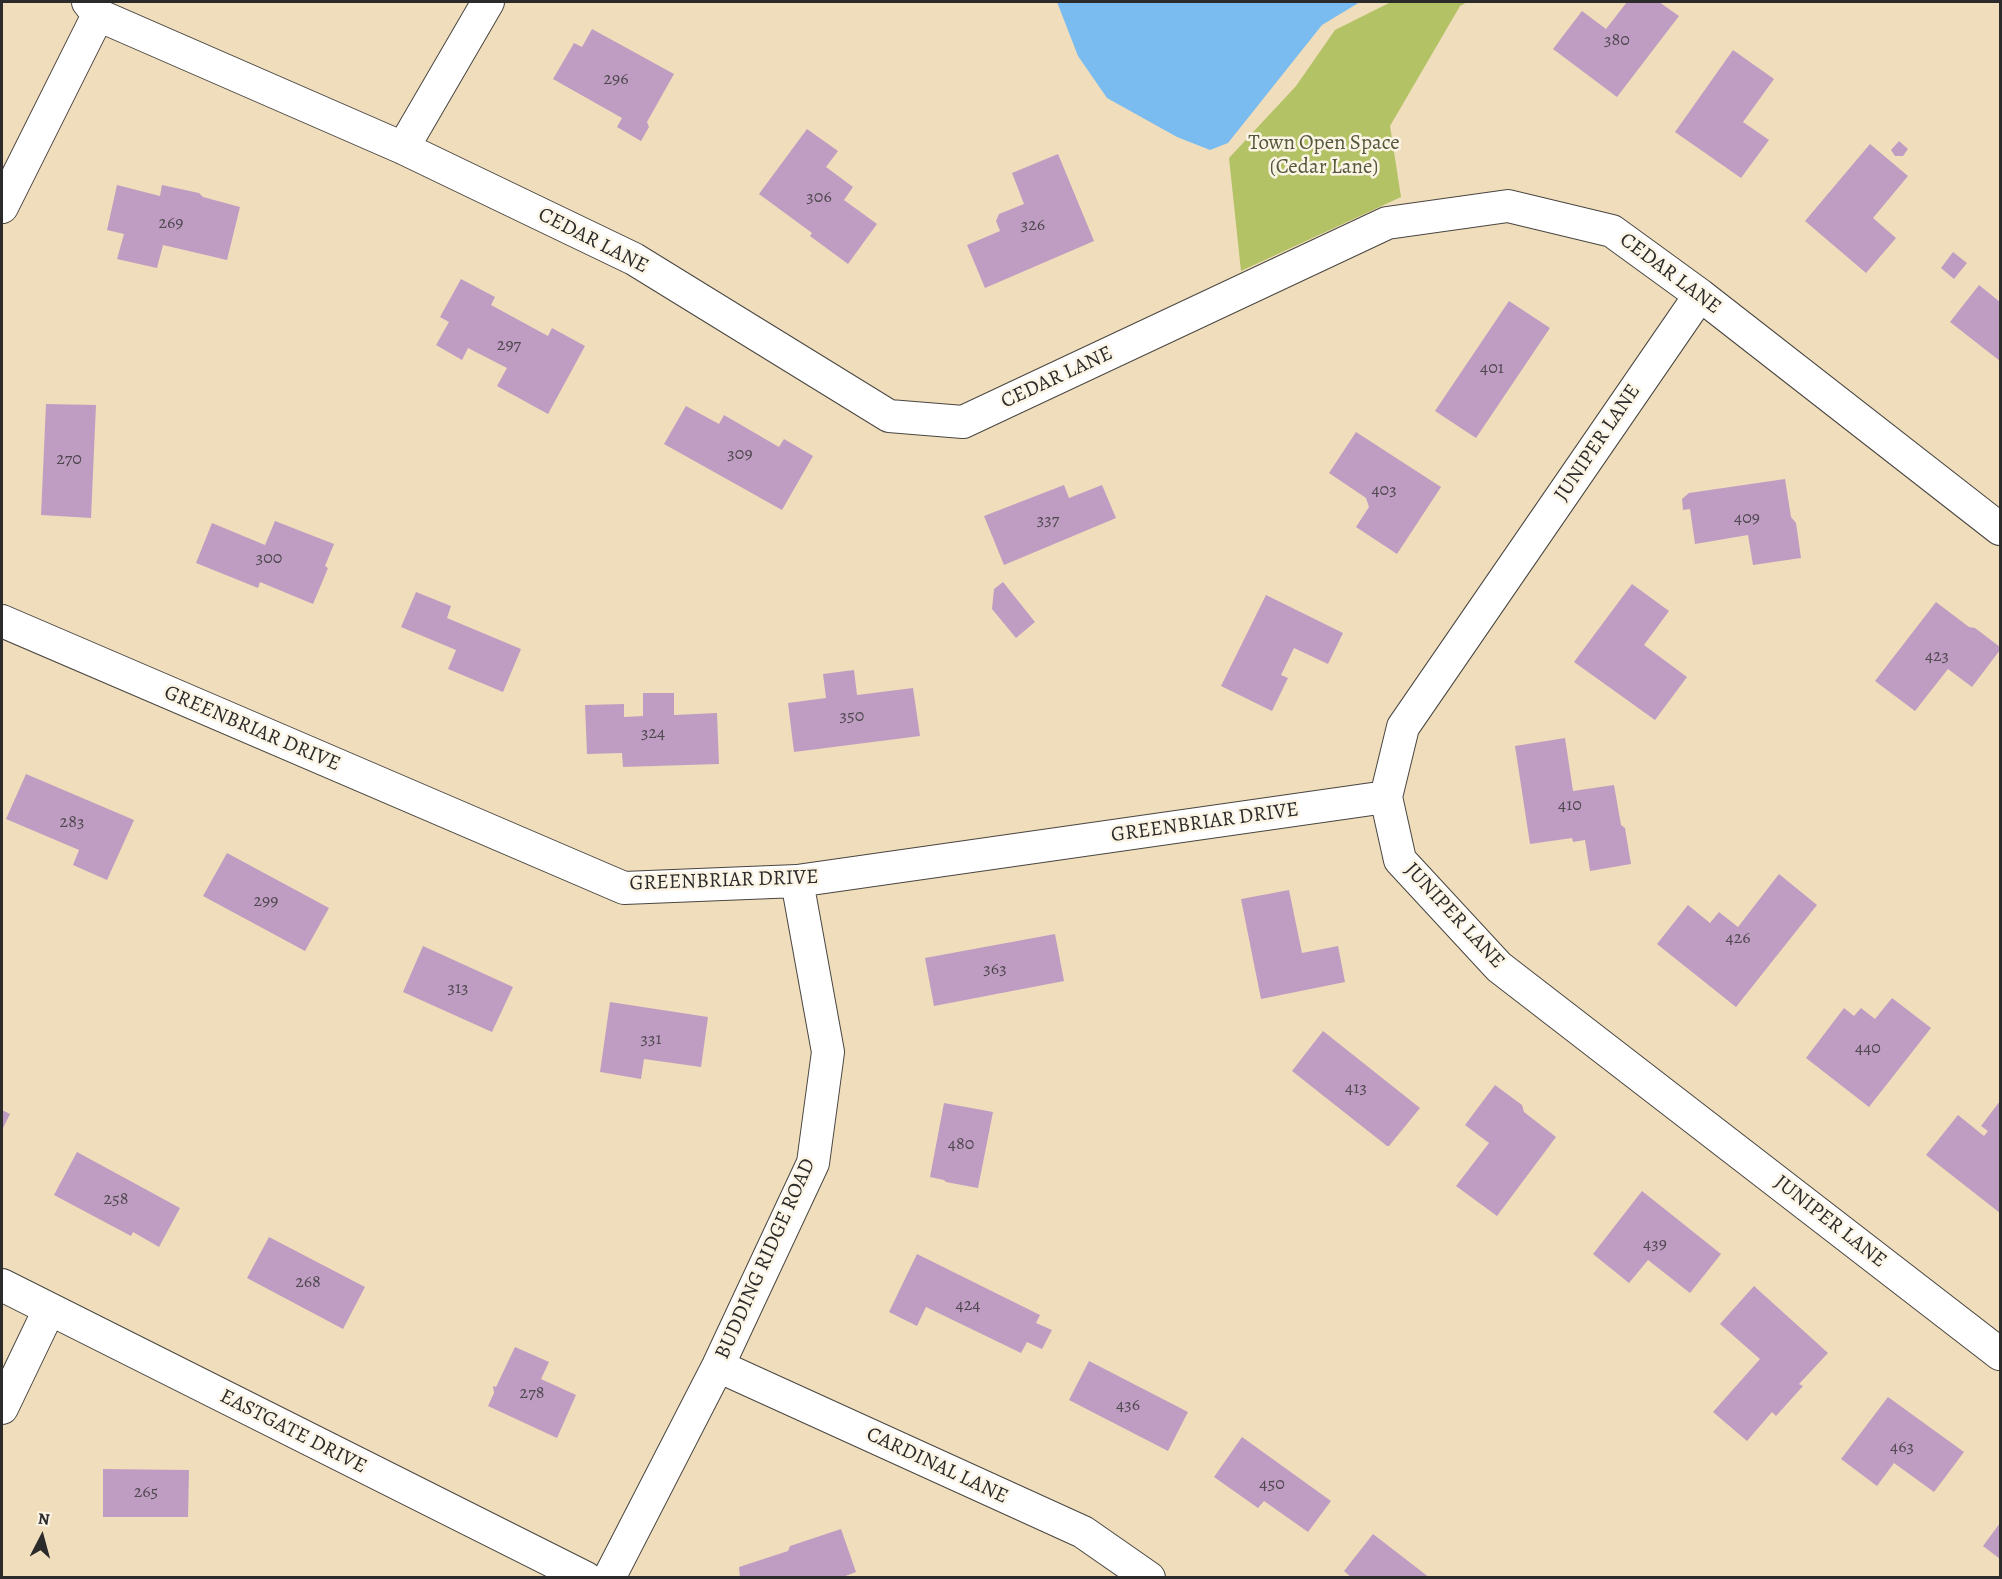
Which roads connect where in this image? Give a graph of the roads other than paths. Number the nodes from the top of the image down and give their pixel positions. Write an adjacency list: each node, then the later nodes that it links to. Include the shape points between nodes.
1 (488, 2): 3 (street)
2 (93, 8): 3 (street, CEDAR LANE); 4 (street)
3 (403, 148): 5 (street, CEDAR LANE, via 634,259 889,416 963,422 1387,223 1508,206 1612,231)
4 (2, 207)
5 (1700, 296): 6 (street, CEDAR LANE); 8 (street, JUNIPER LANE, via 1403,727)
6 (2001, 529)
7 (2, 621): 9 (street, GREENBRIAR DRIVE, via 624,888)
8 (1386, 797): 9 (street, GREENBRIAR DRIVE); 12 (street, JUNIPER LANE, via 1400,860 1499,967)
9 (797, 881): 13 (street, BUDDING RIDGE ROAD, via 828,1052 813,1163)
10 (2, 1285): 11 (street, EASTGATE DRIVE)
11 (49, 1310): 14 (street); 15 (street, EASTGATE DRIVE)
12 (2001, 1354)
13 (718, 1366): 16 (street, BUDDING RIDGE ROAD); 17 (street, CARDINAL LANE, via 1083,1532)
14 (2, 1408)
15 (586, 1578)
16 (609, 1578)
17 (1149, 1578)

